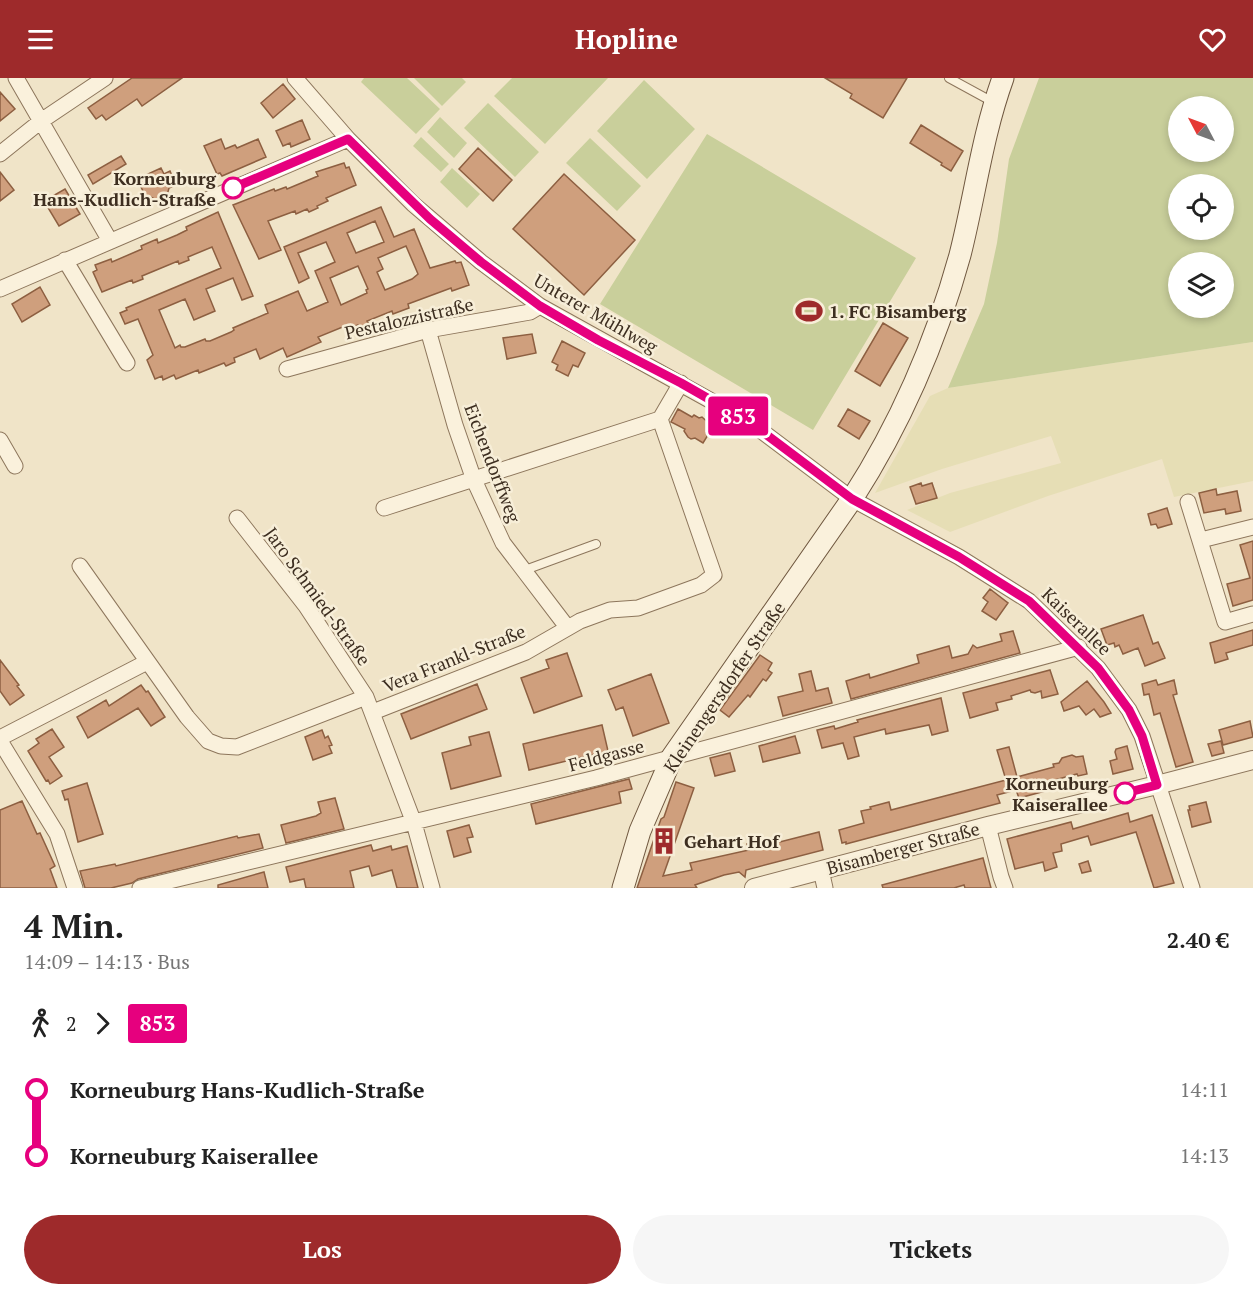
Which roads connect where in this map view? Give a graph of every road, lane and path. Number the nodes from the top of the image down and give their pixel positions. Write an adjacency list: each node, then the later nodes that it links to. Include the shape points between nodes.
1 (16, 78): 7 (street)
2 (105, 78): 7 (street)
3 (295, 78): 8 (street, Unterer Mühlweg)
4 (949, 78): 6 (lane)
5 (1003, 78): 6 (main road, Kleinengersdorfer Straße)
6 (995, 103): 22 (main road, Kleinengersdorfer Straße, via 963,242 938,327 909,398)
7 (41, 121): 9 (street); 10 (street)
8 (348, 139): 10 (street); 13 (street, Unterer Mühlweg, via 430,219)
9 (0, 154)
10 (110, 241): 11 (street)
11 (65, 260): 12 (street); 15 (street)
12 (0, 289)
13 (540, 306): 14 (street, Pestalozzistraße, via 530,312); 17 (street, Unterer Mühlweg)
14 (428, 330): 16 (street, Pestalozzistraße); 21 (street, Eichendorffweg)
15 (127, 363)
16 (287, 369)
17 (681, 383): 18 (street); 22 (street, Unterer Mühlweg, via 751,423)
18 (660, 419): 21 (street); 32 (street, Vera Frankl-Straße, via 714,575 701,585 638,608 610,610)
19 (0, 440): 20 (street)
20 (15, 466)
21 (474, 480): 24 (street); 30 (street, Eichendorffweg, via 503,543)
22 (852, 499): 33 (street, Kaiserallee, via 959,557 1029,601); 38 (main road, Kleinengersdorfer Straße)
23 (1188, 502): 27 (street)
24 (384, 508)
25 (237, 518): 35 (street, Jaro Schmied-Straße, via 306,606)
26 (1253, 527): 27 (street)
27 (1201, 540): 31 (street, via 1224,622)
28 (596, 544): 30 (lane)
29 (81, 566): 34 (street, Vera Frankl-Straße)
30 (525, 570): 32 (street, Eichendorffweg)
31 (1253, 614)
32 (567, 627): 36 (street, Vera Frankl-Straße, via 526,652)
33 (1079, 647): 38 (street, Feldgasse); 40 (street, Kaiserallee, via 1129,710 1142,736)
34 (147, 662): 35 (street, Vera Frankl-Straße, via 208,741 221,746 237,747); 37 (street)
35 (366, 698): 36 (street, Jaro Schmied-Straße)
36 (373, 712): 41 (street, Jaro Schmied-Straße)
37 (0, 740): 44 (street, via 57,834)
38 (672, 757): 41 (street, Feldgasse); 47 (main road, Kleinengersdorfer Straße, via 639,831)
39 (1253, 759): 40 (street, Bisamberger Straße)
40 (1157, 785): 42 (street, Bisamberger Straße); 50 (street, Kaiserallee)
41 (414, 823): 45 (street, Feldgasse); 46 (street, Jaro Schmied-Straße)
42 (988, 826): 43 (street, Bisamberger Straße); 49 (street)
43 (823, 879): 48 (street, Bisamberger Straße)
44 (75, 888)
45 (140, 888)
46 (432, 888)
47 (623, 888)
48 (754, 888)
49 (1005, 888)
50 (1192, 888)

